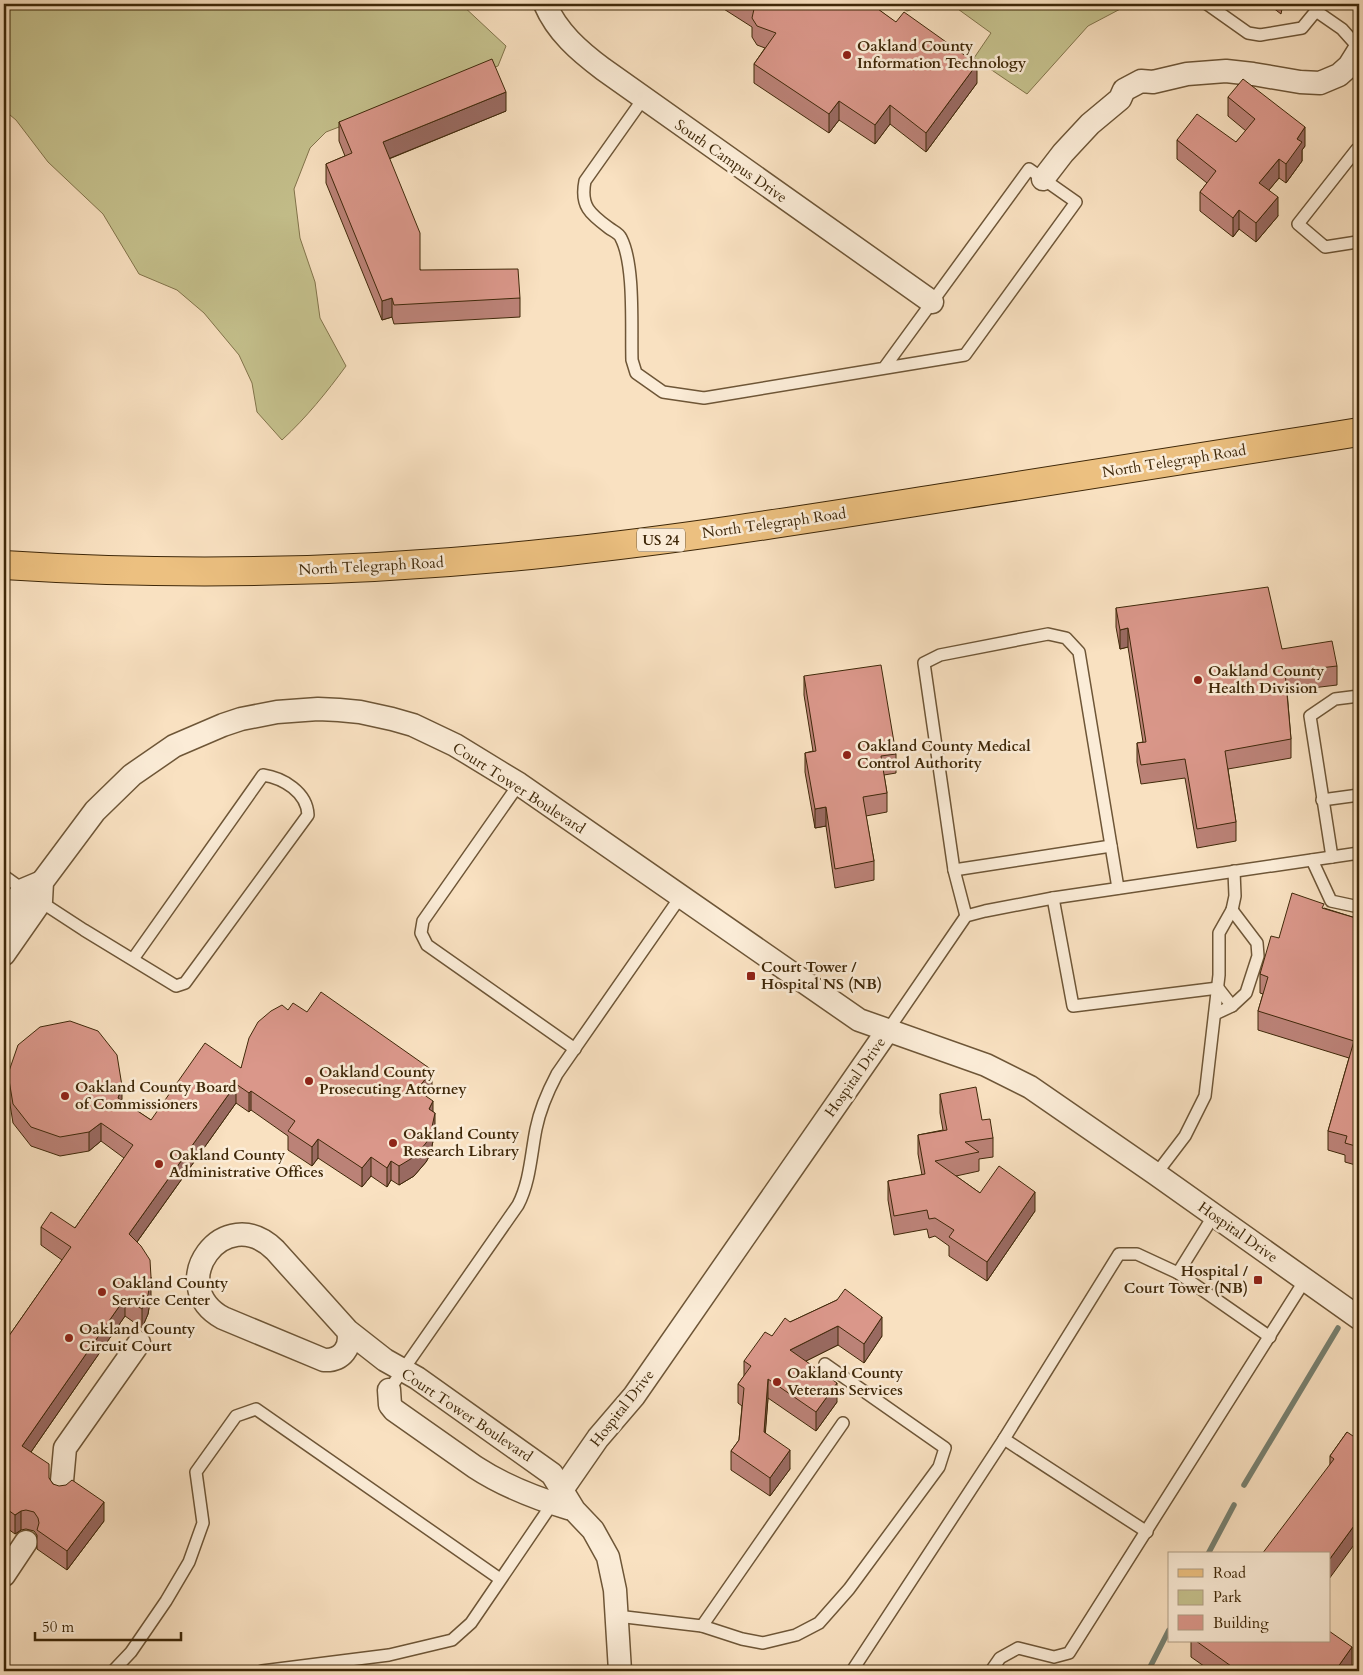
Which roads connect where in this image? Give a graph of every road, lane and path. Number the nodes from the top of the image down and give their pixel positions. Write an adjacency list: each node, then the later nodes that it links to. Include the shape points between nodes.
1 (545, 4): 5 (street, South Campus Drive, via 561,31 578,49)
2 (1207, 4): 3 (lane, via 1248,33 1260,35 1302,28)
3 (1315, 8): 4 (lane, via 1342,29)
4 (1359, 49): 7 (street, via 1339,75 1320,83 1226,71 1187,74 1153,82 1149,91 1130,101 1120,99 1097,117)
5 (643, 98): 9 (street, South Campus Drive); 10 (lane, via 585,181 583,191 588,210 620,236 629,262 632,360 636,373 663,392 704,398)
6 (1359, 149): 8 (lane, via 1298,224 1325,247)
7 (1043, 179): 9 (lane, via 1029,169); 10 (lane, via 1076,202 965,354)
8 (1359, 240)
9 (932, 302): 10 (lane)
10 (884, 368)
11 (1359, 432): 12 (main road, North Telegraph Road / US 24, via 768,525 548,554 411,565 273,570)
12 (4, 565)
13 (1359, 696): 16 (lane, via 1335,700 1310,716)
14 (519, 784): 25 (street, Court Tower Boulevard, via 444,739 384,717 324,709 259,715 190,738 145,764 95,811); 26 (street, Court Tower Boulevard); 38 (lane, via 423,921 421,933 427,945)
15 (1359, 795): 16 (lane)
16 (1322, 800): 19 (lane)
17 (1111, 846): 21 (lane); 21 (lane, via 1079,652 1066,638 1048,634 940,655 924,663); 24 (lane)
18 (1359, 853): 19 (lane)
19 (1332, 857): 20 (lane)
20 (1312, 860): 22 (lane); 28 (lane, via 1331,901)
21 (954, 870): 30 (lane)
22 (1234, 871): 24 (lane); 29 (lane)
23 (4, 876): 25 (lane)
24 (1118, 888): 27 (lane)
25 (35, 891): 31 (street, Court Tower Boulevard); 32 (street, Court Tower Boulevard); 33 (lane, via 84,930)
26 (681, 896): 37 (street, Court Tower Boulevard, via 859,1020); 38 (lane)
27 (1052, 898): 30 (lane); 34 (lane, via 1073,1006)
28 (1359, 908)
29 (1232, 910): 34 (lane, via 1219,933); 35 (lane, via 1257,943 1258,956 1246,992)
30 (966, 916): 37 (lane)
31 (4, 918)
32 (4, 954)
33 (133, 959): 33 (lane, via 176,986 186,983 308,815 307,804 299,793 276,777 263,774)
34 (1218, 988): 35 (lane); 36 (lane)
35 (1232, 1006): 36 (lane)
36 (1215, 1014): 39 (lane, via 1206,1096 1185,1136)
37 (888, 1030): 39 (street, Hospital Drive, via 986,1065 1020,1081); 53 (street, Hospital Drive, via 634,1396 598,1438)
38 (574, 1048): 48 (lane, via 544,1099 526,1186 518,1205)
39 (1156, 1174): 40 (street, Hospital Drive)
40 (1214, 1215): 41 (lane); 42 (street, Hospital Drive)
41 (1178, 1274): 45 (lane); 51 (lane, via 1137,1254 1119,1254)
42 (1305, 1280): 43 (street, Hospital Drive); 45 (lane)
43 (1359, 1318)
44 (348, 1331): 44 (street, Court Tower Boulevard, via 275,1250 259,1238 228,1237 211,1247 201,1262 198,1278 202,1297 214,1313 227,1320 324,1360 335,1359 345,1351); 48 (street, Court Tower Boulevard)
45 (1270, 1338): 54 (lane)
46 (139, 1343): 52 (street, via 66,1448)
47 (825, 1364): 59 (lane, via 945,1448 939,1467 849,1589 819,1623 796,1635 763,1643)
48 (404, 1371): 49 (lane); 53 (street, Court Tower Boulevard, via 552,1474)
49 (390, 1390): 53 (street, Court Tower Boulevard, via 390,1405 394,1410 488,1476 536,1499)
50 (843, 1423): 59 (lane)
51 (1004, 1439): 54 (lane); 63 (lane)
52 (61, 1492)
53 (557, 1496): 57 (lane); 58 (street, Court Tower Boulevard, via 593,1530 608,1557 614,1578)
54 (1147, 1532): 64 (lane, via 1069,1653 1054,1657 1018,1648 1000,1658)
55 (26, 1542): 56 (street)
56 (4, 1575)
57 (500, 1579): 60 (lane, via 256,1409 236,1416 196,1472 203,1523 190,1562 131,1652); 61 (lane, via 471,1623 452,1640 389,1655)
58 (617, 1616): 59 (lane); 62 (street, Court Tower Boulevard)
59 (702, 1626)
60 (113, 1671)
61 (262, 1671)
62 (620, 1671)
63 (852, 1671)
64 (991, 1671)

